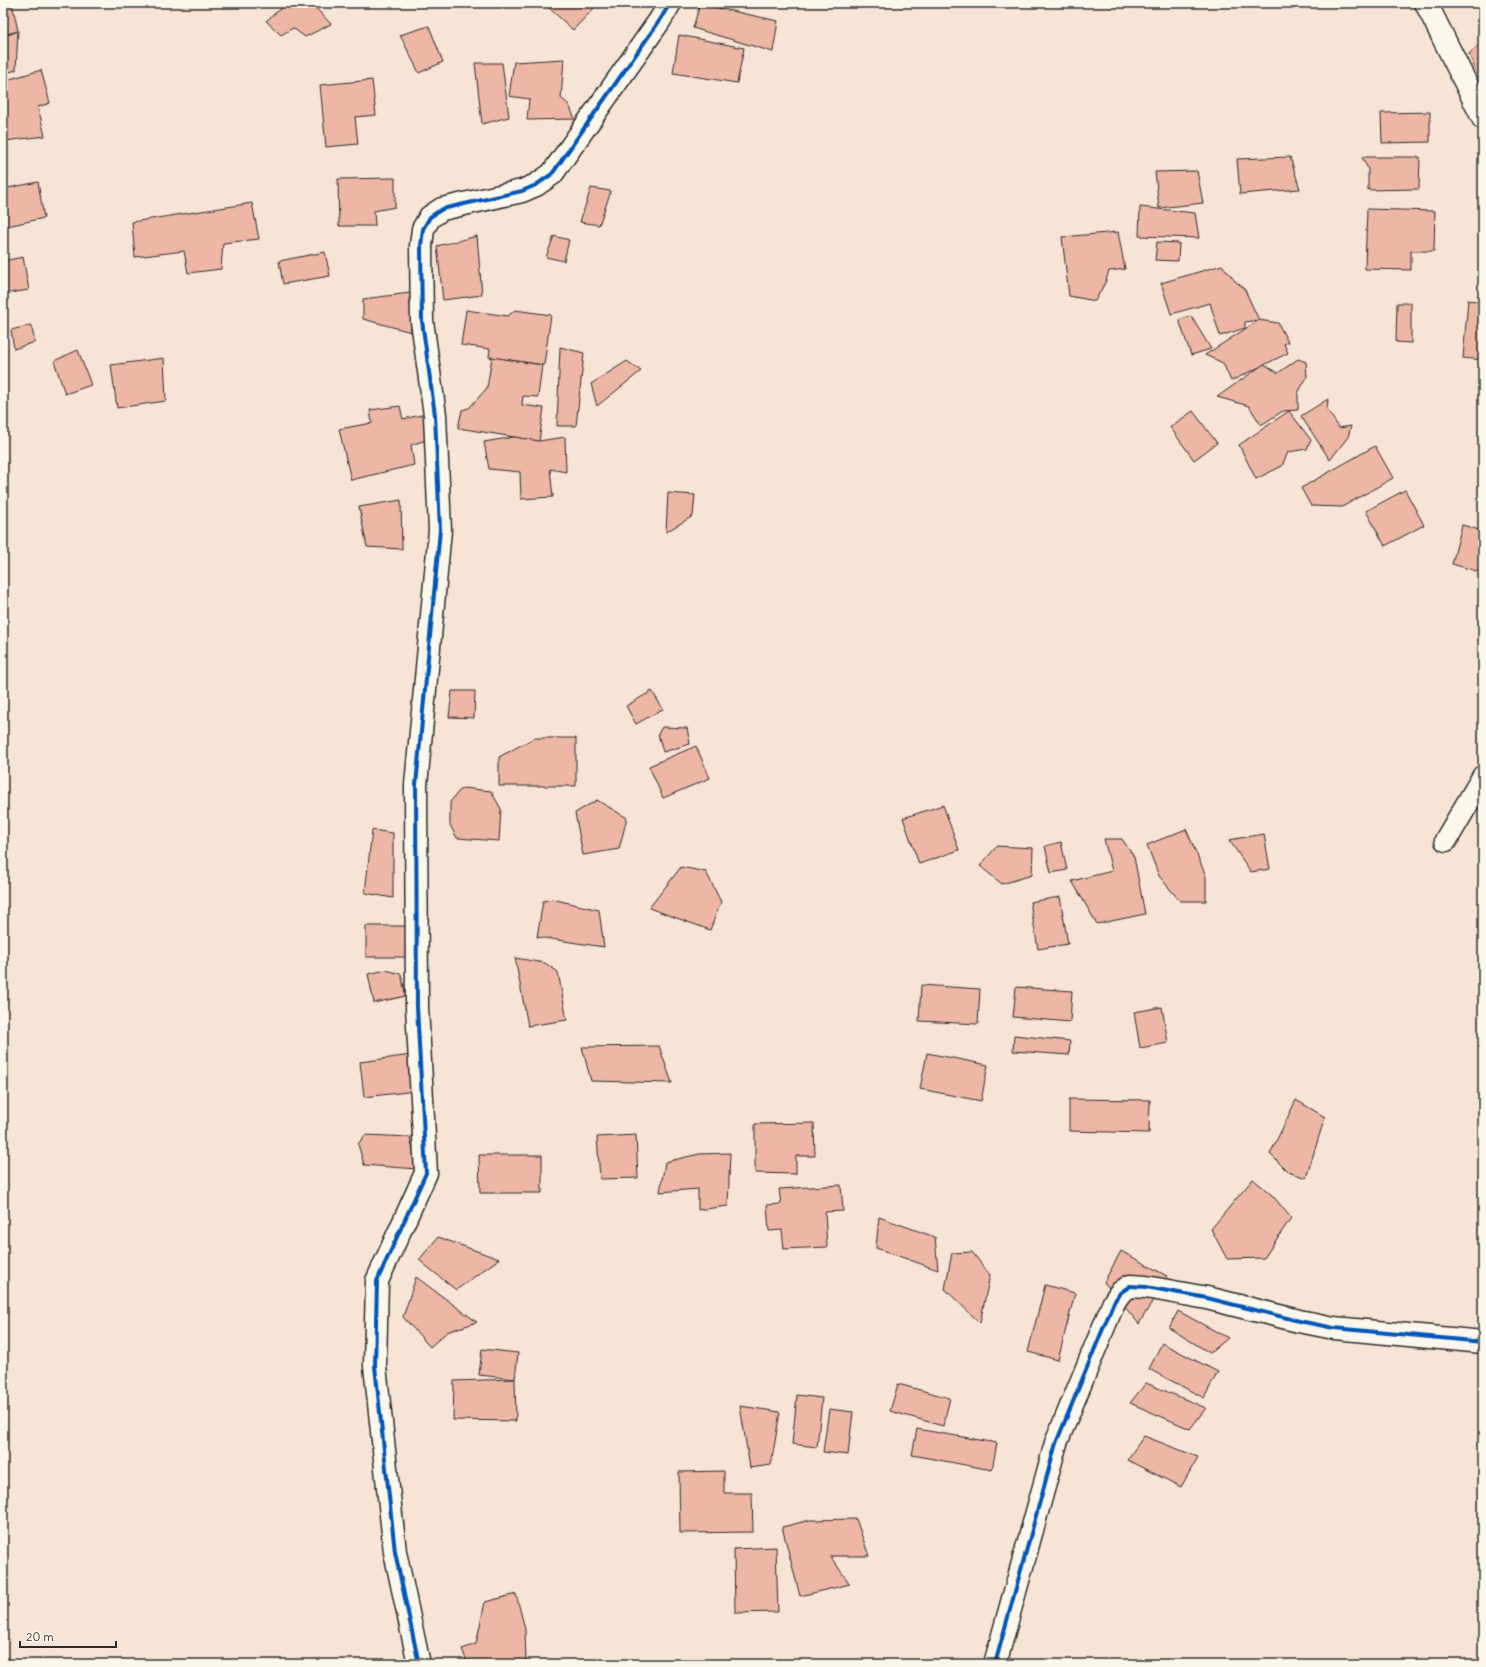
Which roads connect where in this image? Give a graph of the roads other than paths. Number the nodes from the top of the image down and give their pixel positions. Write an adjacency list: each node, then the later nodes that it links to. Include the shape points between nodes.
1 (670, 3): 7 (street, via 552,174 522,191 442,209 430,217 423,229 422,321 435,416 440,530 416,785 417,1008 426,1173 377,1281 375,1366 395,1552)
2 (1426, 3): 3 (street)
3 (1483, 118)
4 (1483, 777): 5 (street)
5 (1446, 840)
6 (1483, 1342): 8 (street, via 1334,1328 1207,1298 1146,1287 1130,1286 1120,1292 1056,1443)
7 (419, 1664)
8 (995, 1664)

